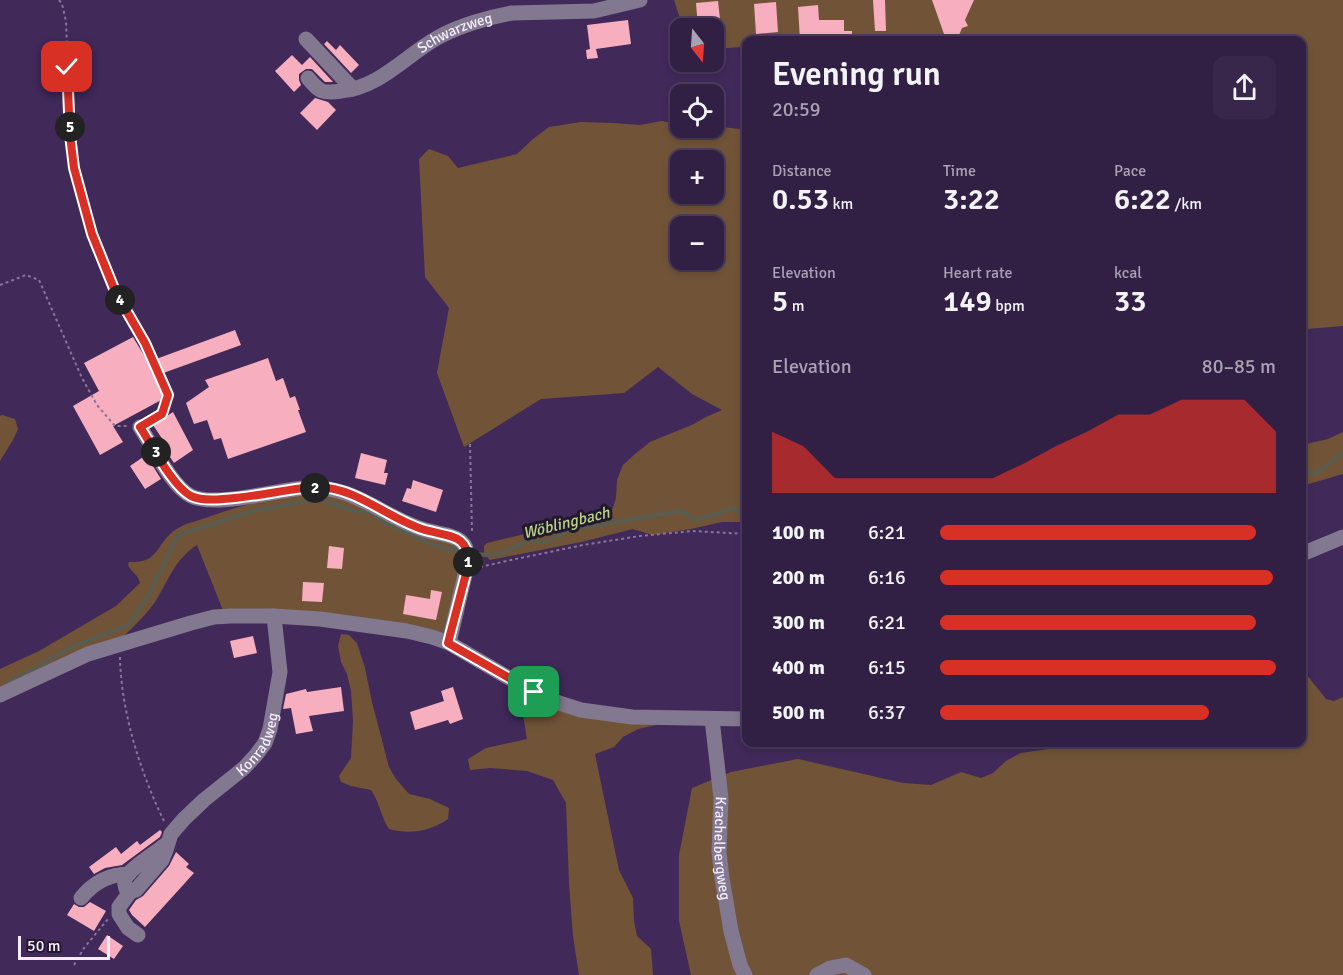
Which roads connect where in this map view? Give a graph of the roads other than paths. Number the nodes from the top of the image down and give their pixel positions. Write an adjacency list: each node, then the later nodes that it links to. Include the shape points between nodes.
1 (640, 0): 4 (street, Schwarzweg, via 594,11 500,15 438,37 373,82)
2 (306, 39): 4 (street)
3 (308, 78): 4 (street, via 324,91)
4 (353, 89)
5 (140, 427): 9 (street, via 176,483 192,496 214,500 302,488 335,489 423,530 462,541 468,556)
6 (1343, 537): 7 (street)
7 (1306, 552)
8 (274, 616): 9 (street, via 396,630); 10 (street, via 231,615 191,623 88,654); 13 (street, Konradweg, via 280,672 265,743 244,768 204,800)
9 (448, 643): 11 (street, via 534,692 581,710 632,717)
10 (0, 695)
11 (712, 719): 12 (street); 18 (street, Krachelbergweg, via 722,798 722,878 731,931)
12 (742, 719)
13 (170, 839): 14 (street, Konradweg); 15 (street, Konradweg, via 162,860)
14 (129, 874): 15 (street, via 124,883); 16 (street, via 92,885)
15 (130, 892): 17 (street, Konradweg, via 118,914)
16 (81, 898)
17 (138, 935)
18 (745, 975)
19 (817, 975): 20 (street, via 846,965)
20 (864, 975)

